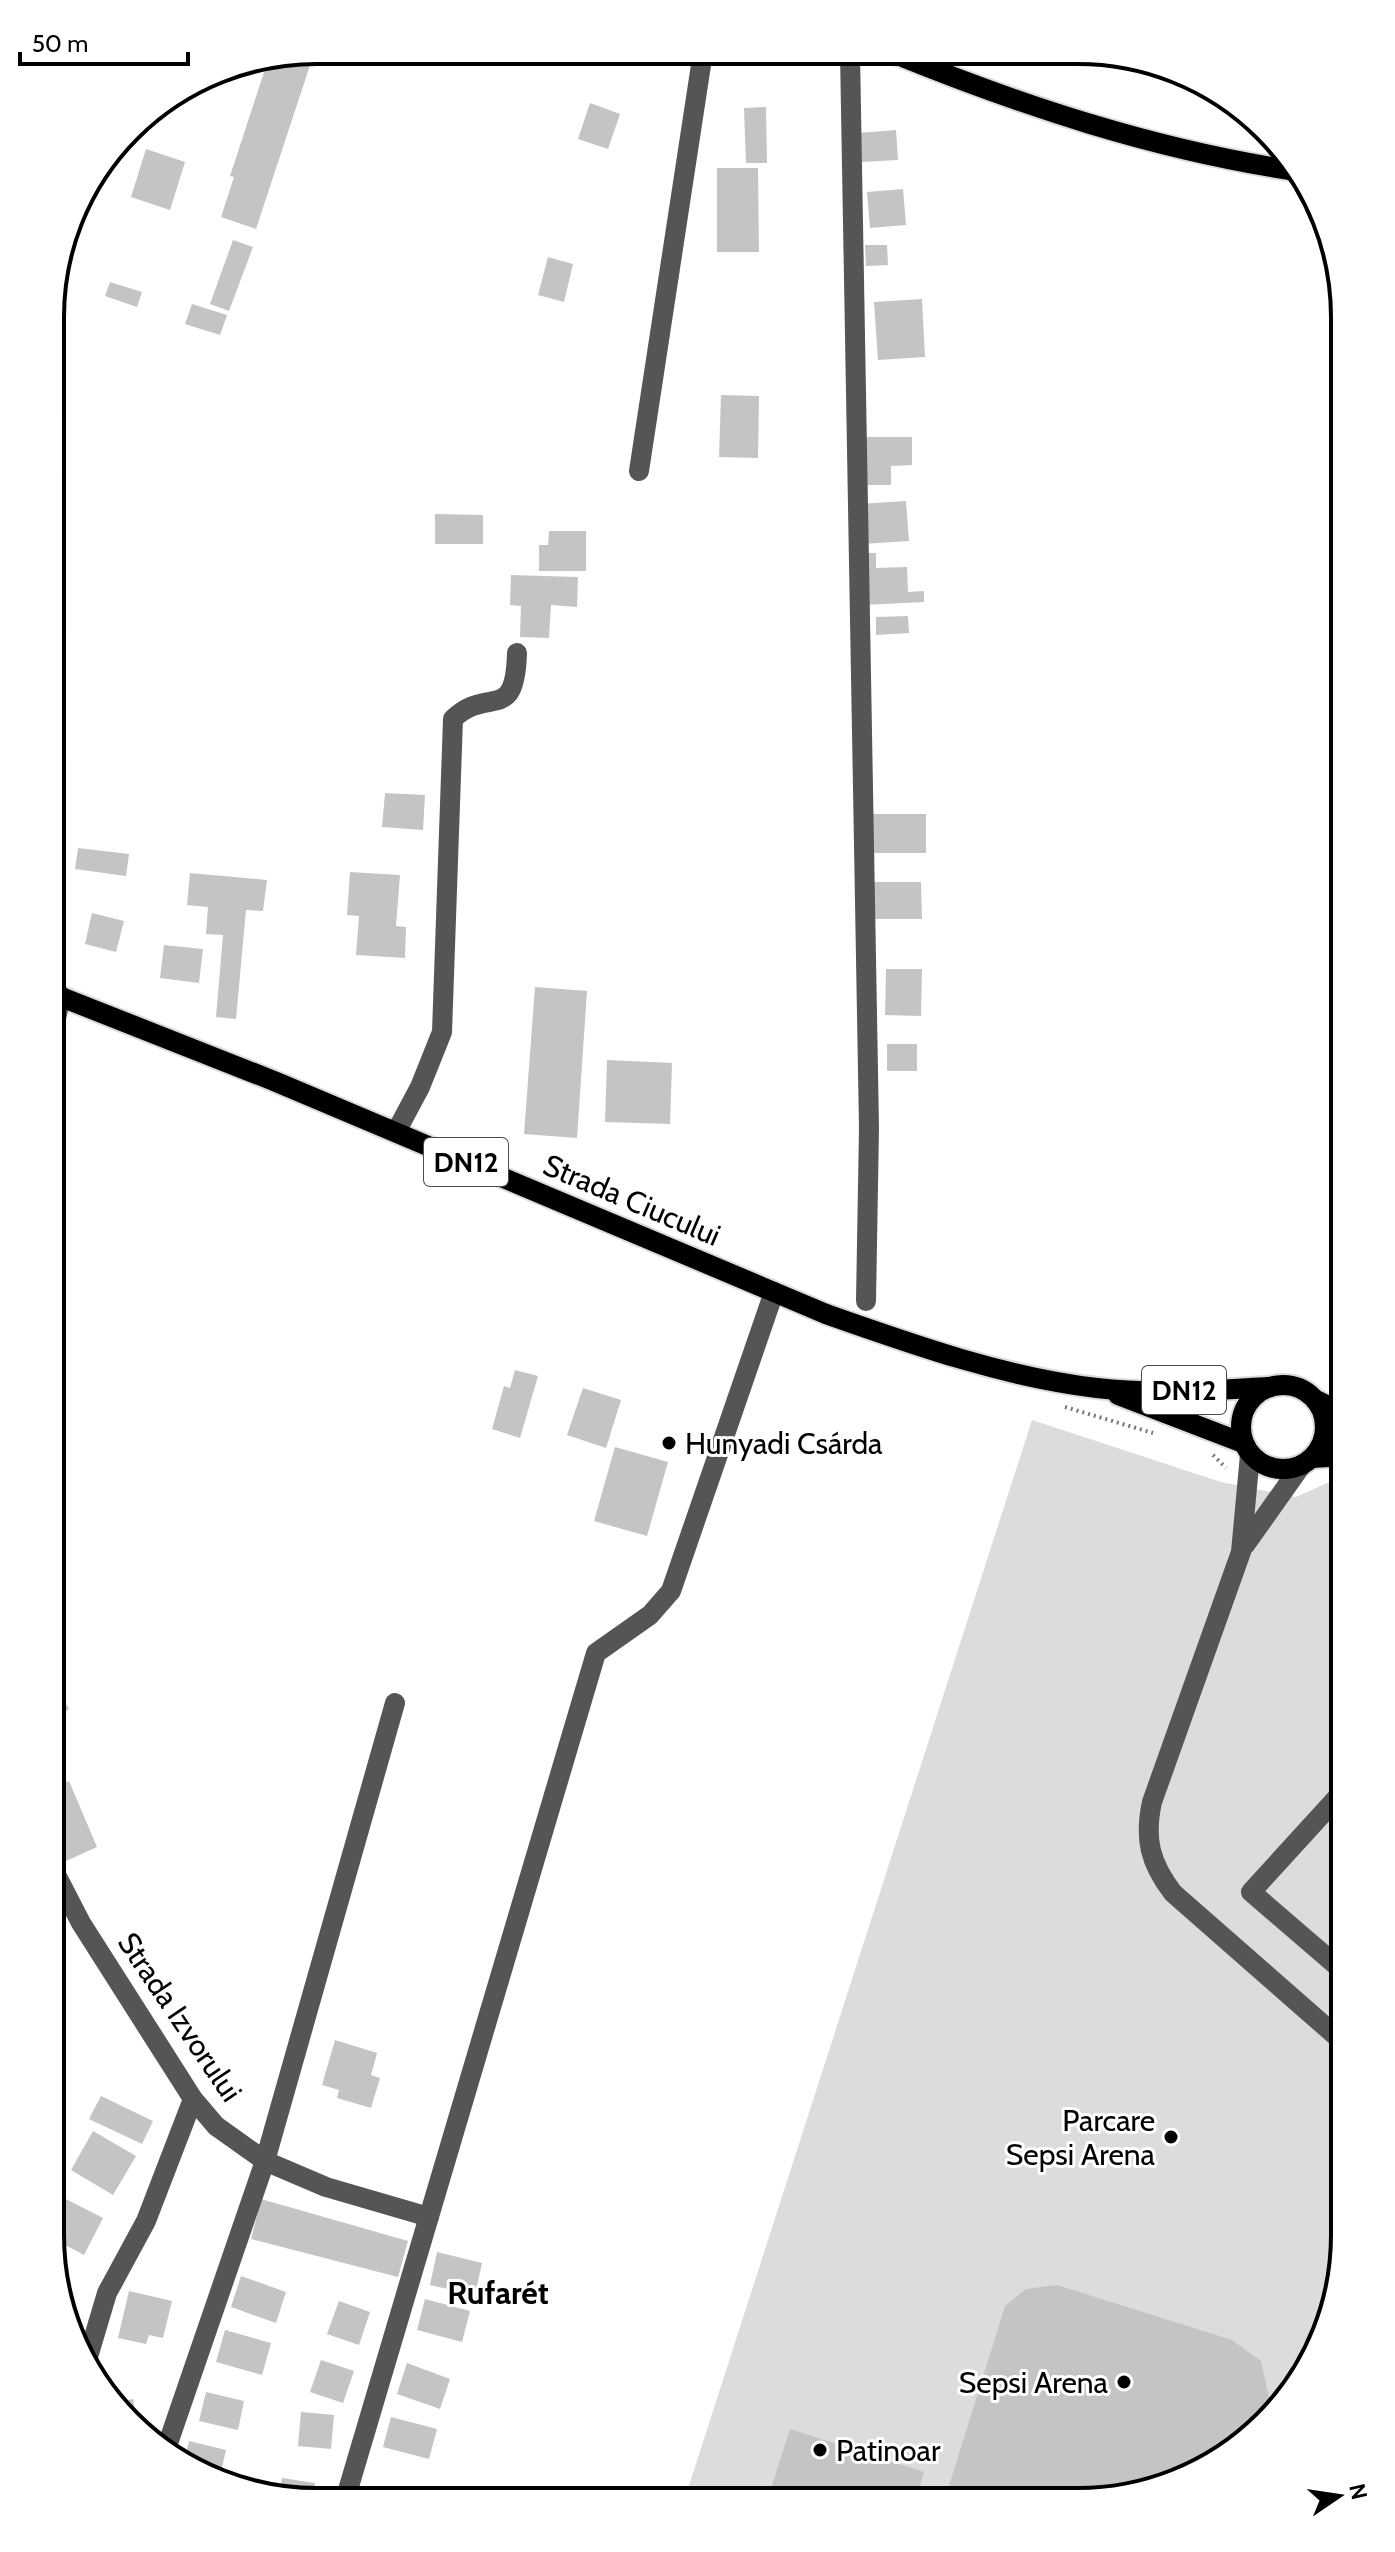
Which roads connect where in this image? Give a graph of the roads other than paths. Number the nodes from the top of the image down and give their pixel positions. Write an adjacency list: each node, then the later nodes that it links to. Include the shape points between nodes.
1 (701, 64): 5 (street)
2 (850, 64): 10 (street, via 869,1128)
3 (921, 64): 4 (main road, via 1039,109 1182,152)
4 (1282, 169)
5 (639, 471)
6 (517, 653): 8 (street, via 512,692 462,710 453,719 442,1032)
7 (64, 997): 8 (main road, Strada Ciucului / DN12)
8 (396, 1132): 9 (main road, Strada Ciucului / DN12)
9 (774, 1292): 12 (main road, Strada Ciucului / DN12, via 879,1333 980,1364); 26 (street, via 671,1591 650,1615 596,1653)
10 (866, 1301)
11 (1269, 1387): 12 (main road, DN12); 13 (main road, via 1296,1387); 15 (main road, via 1247,1403 1240,1430)
12 (1099, 1388): 15 (main road, DN12)
13 (1316, 1400): 14 (main road); 17 (main road, via 1325,1434)
14 (1330, 1407)
15 (1247, 1449): 17 (main road, via 1274,1469); 18 (street)
16 (1330, 1458): 17 (main road)
17 (1306, 1462): 18 (street)
18 (1241, 1552): 23 (street, via 1152,1802 1149,1849 1173,1893)
19 (395, 1703): 25 (street)
20 (1330, 1805): 22 (street, via 1251,1892)
21 (64, 1890): 24 (street, Strada Izvorului)
22 (1330, 1960)
23 (1330, 2031)
24 (193, 2099): 25 (street, Strada Izvorului, via 216,2126); 27 (street, via 146,2221 107,2293)
25 (265, 2161): 26 (street, Strada Izvorului, via 326,2187); 28 (street)
26 (429, 2217): 29 (street)
27 (91, 2348)
28 (169, 2439)
29 (349, 2488)

